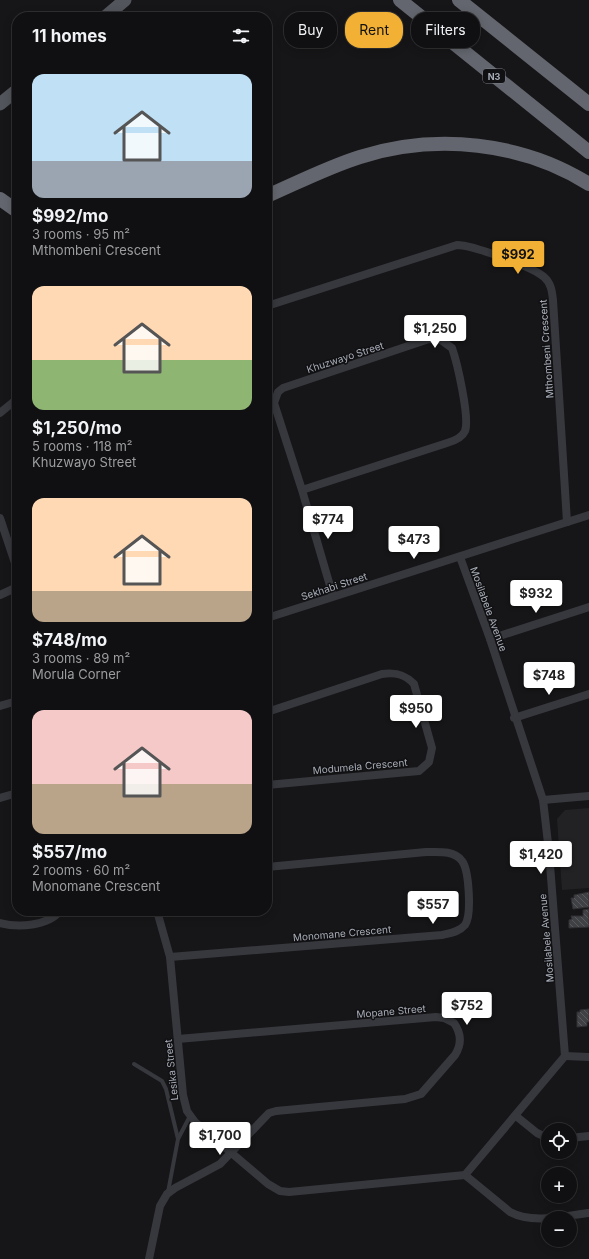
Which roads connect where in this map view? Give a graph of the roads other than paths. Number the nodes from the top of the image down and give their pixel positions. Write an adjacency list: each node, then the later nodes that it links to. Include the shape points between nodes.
1 (125, 0): 4 (main road)
2 (400, 0): 8 (highway, N3)
3 (459, 0): 7 (highway)
4 (110, 12)
5 (12, 94): 6 (main road)
6 (0, 104)
7 (589, 104)
8 (589, 152)
9 (589, 184): 10 (highway, via 549,163 515,152 488,147 434,144 410,146 358,157)
10 (272, 194)
11 (0, 199): 12 (highway)
12 (12, 207)
13 (272, 304): 19 (street, Mthombeni Crescent, via 457,245 474,247 539,273 549,284 553,300)
14 (12, 403): 15 (street)
15 (0, 413)
16 (302, 490): 16 (street, Khuzwayo Street, via 274,403 278,392 283,388 429,339 441,340 452,348 466,417 464,431 460,437); 24 (street, Khuzwayo Street)
17 (589, 515): 19 (street, Sekhabi Street)
18 (0, 518): 20 (street)
19 (567, 522): 21 (street, Sekhabi Street)
20 (12, 553)
21 (460, 557): 24 (street, Sekhabi Street); 27 (street, Mosilabele Avenue)
22 (12, 590): 23 (street)
23 (0, 595)
24 (333, 596): 26 (street, Sekhabi Street)
25 (589, 607): 27 (street)
26 (272, 616)
27 (490, 639): 32 (street, Mosilabele Avenue)
28 (589, 694): 32 (street)
29 (12, 702): 30 (street)
30 (0, 706)
31 (272, 710): 33 (street, Modumela Crescent, via 393,672 401,674 414,684 432,748 429,762 419,770)
32 (514, 718): 37 (street, Mosilabele Avenue)
33 (272, 785)
34 (12, 794): 36 (street)
35 (589, 796): 37 (street)
36 (0, 798)
37 (543, 800): 44 (street, Mosilabele Avenue)
38 (272, 867): 42 (street, Monomane Crescent, via 447,852 462,861 469,913 460,930 442,935)
39 (56, 916): 41 (street, via 41,922 19,925)
40 (158, 916): 42 (street, Lesika Street)
41 (0, 923)
42 (170, 957): 43 (street, Lesika Street)
43 (178, 1038): 47 (street, Lesika Street, via 183,1095); 53 (street, Mopane Street, via 436,1017 449,1020 457,1028 460,1039 458,1050 421,1094 405,1099 276,1111 263,1118)
44 (565, 1056): 45 (street); 48 (street)
45 (589, 1058)
46 (134, 1064): 52 (lane, via 162,1081)
47 (190, 1116): 52 (lane); 53 (street, Lesika Street)
48 (516, 1116): 49 (street); 54 (street)
49 (541, 1135)
50 (589, 1136): 51 (street)
51 (577, 1137)
52 (178, 1139): 55 (lane)
53 (231, 1153): 54 (street, Lesika Street, via 268,1184 280,1191 289,1192); 55 (street, Mopane Street, via 213,1169)
54 (465, 1175): 56 (street, via 517,1216 533,1218)
55 (167, 1194): 57 (street, via 160,1206)
56 (589, 1213)
57 (149, 1259)

